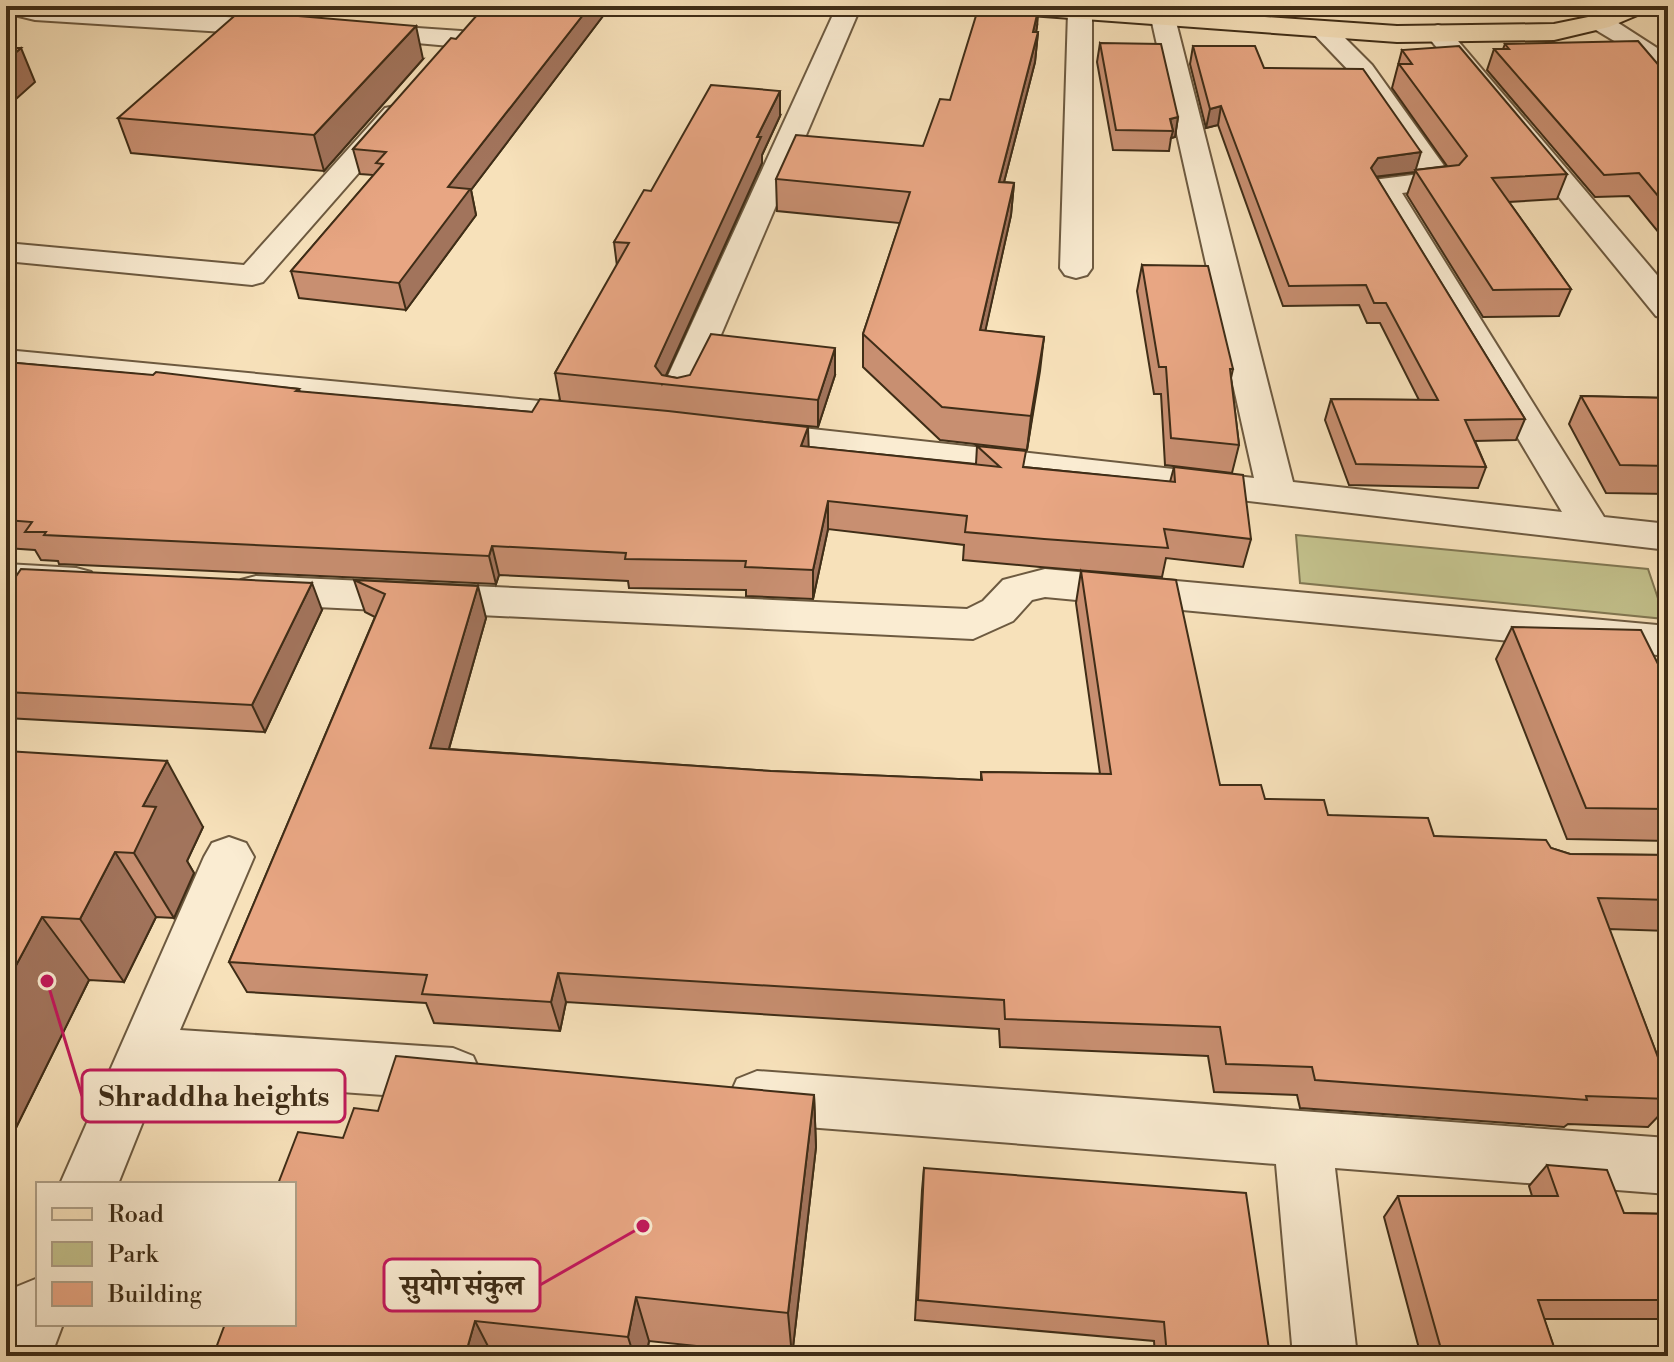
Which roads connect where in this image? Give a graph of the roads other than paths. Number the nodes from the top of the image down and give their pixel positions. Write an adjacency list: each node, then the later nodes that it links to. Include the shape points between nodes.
1 (6, 6): 10 (street, via 35,13)
2 (849, 6): 21 (street)
3 (1002, 6): 7 (main road)
4 (1247, 6): 5 (main road, via 1412,17)
5 (1565, 6)
6 (1638, 6): 9 (main road)
7 (1080, 12): 8 (main road); 18 (street)
8 (1163, 18): 11 (main road); 24 (street)
9 (1600, 22): 13 (main road); 14 (street)
10 (303, 29)
11 (1323, 30): 13 (main road); 25 (street, via 1373,64 1440,181 1383,186)
12 (335, 31): 15 (street, via 470,28)
13 (1442, 50): 19 (street)
14 (1659, 60)
15 (440, 62)
16 (409, 98): 17 (street, via 252,275)
17 (6, 252)
18 (1076, 268)
19 (1668, 309)
20 (6, 360): 22 (street)
21 (679, 391)
22 (624, 420)
23 (718, 430): 24 (street)
24 (1276, 490): 25 (street)
25 (1591, 528): 26 (street)
26 (1668, 537)
27 (6, 578): 28 (street)
28 (117, 583)
29 (212, 588): 30 (street, via 973,624 998,611 1018,590 1045,583)
30 (1668, 641)
31 (229, 857): 32 (street)
32 (170, 1055): 33 (street); 37 (street)
33 (506, 1078)
34 (713, 1094): 35 (street)
35 (1303, 1139): 36 (street); 40 (street)
36 (1668, 1166)
37 (90, 1182)
38 (36, 1314): 39 (street)
39 (19, 1356)
40 (1325, 1356)

